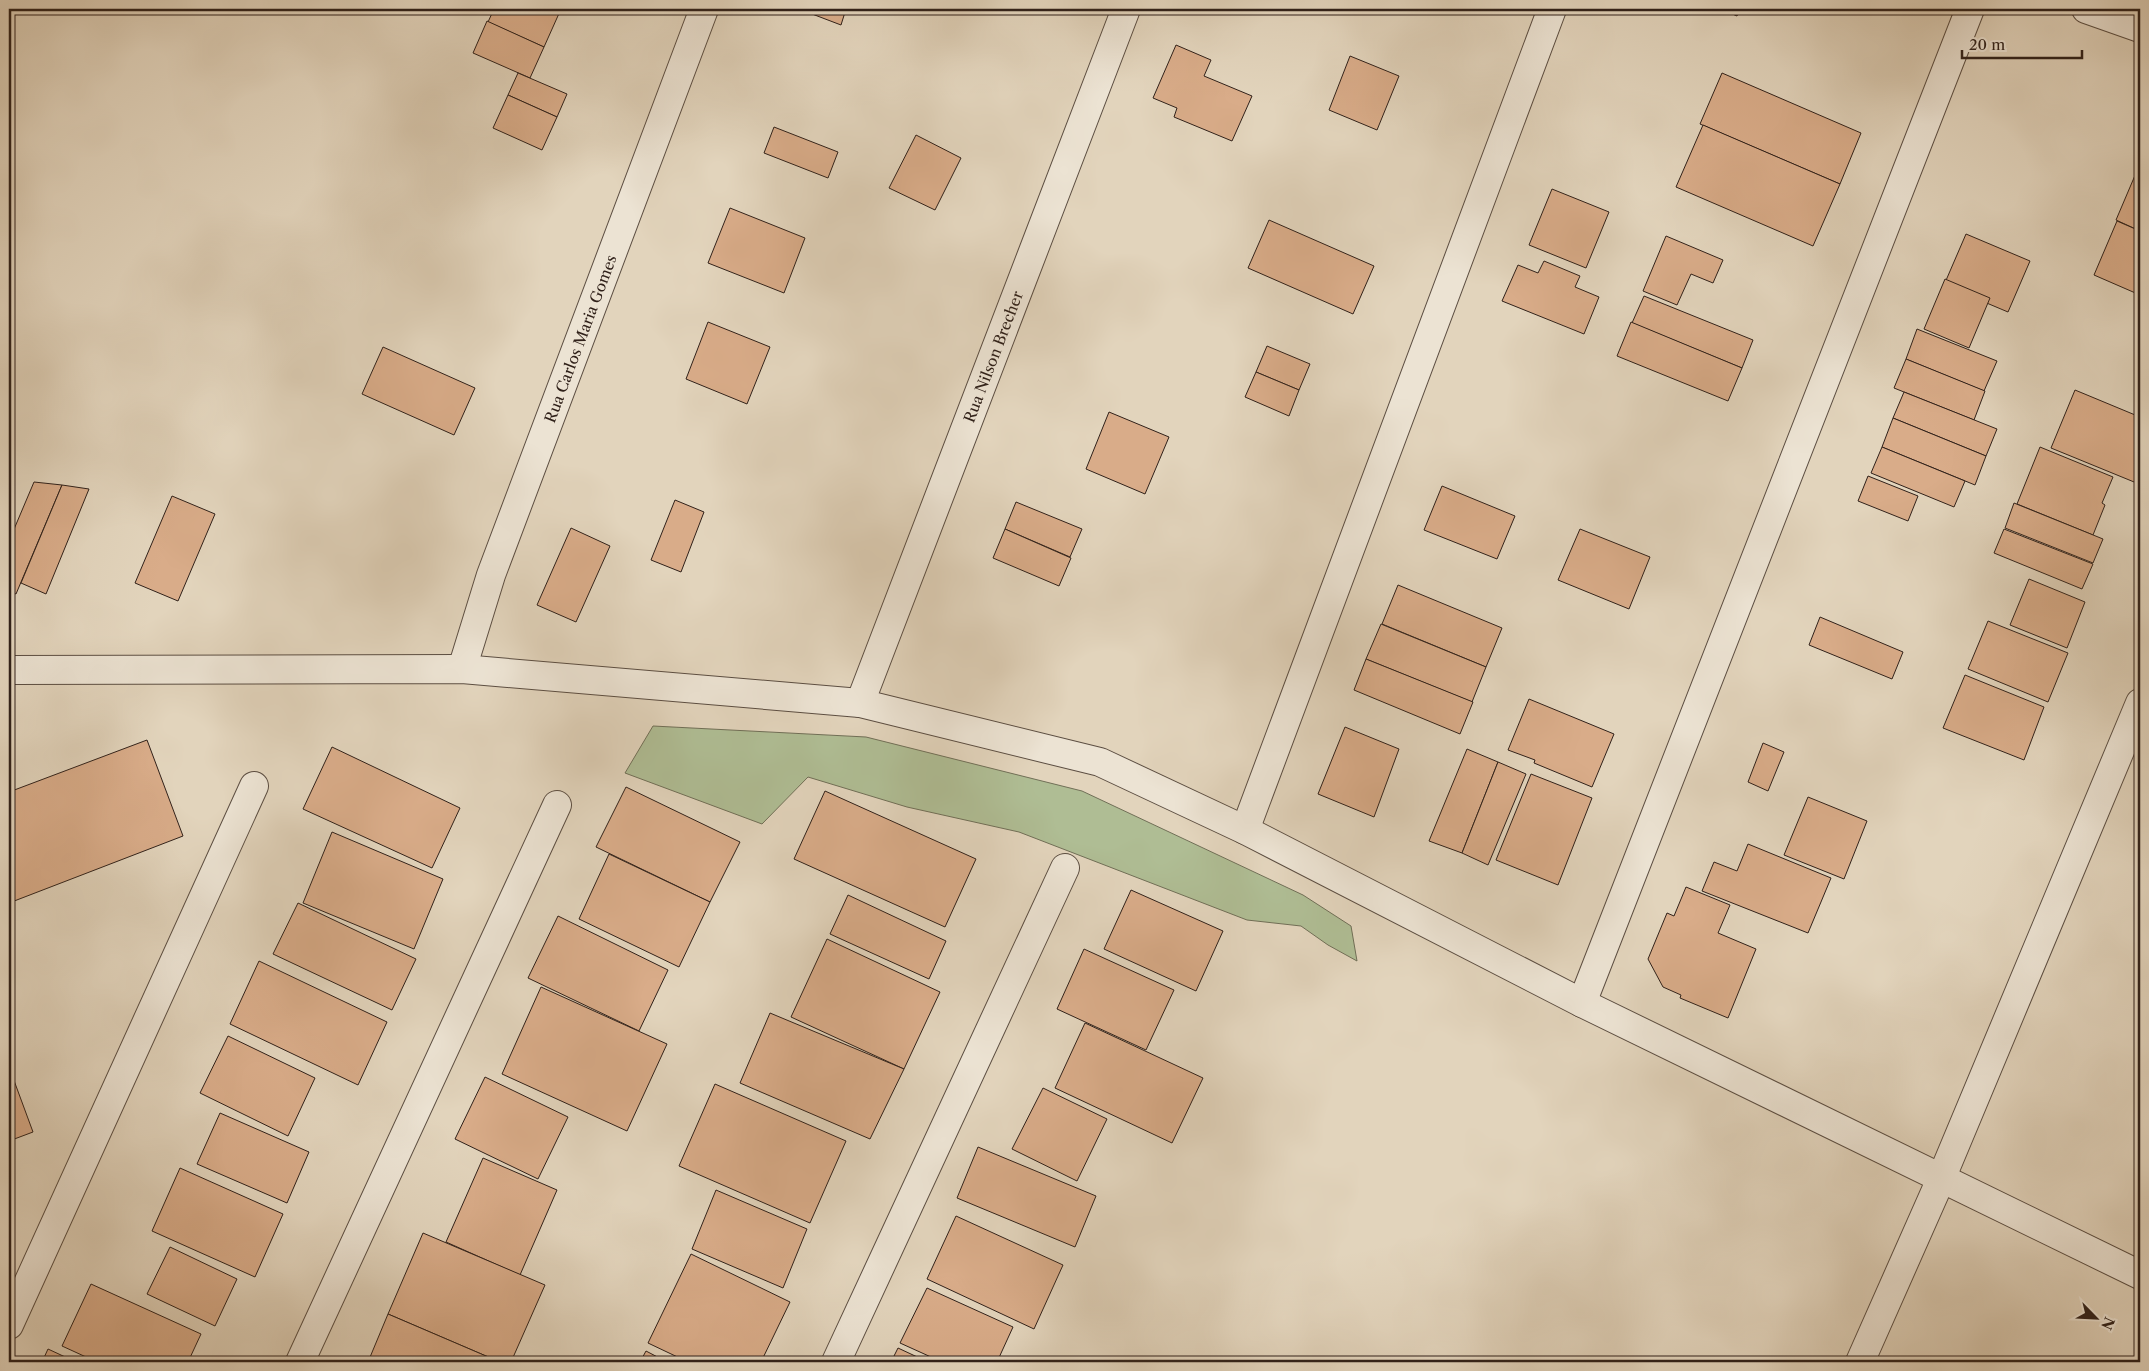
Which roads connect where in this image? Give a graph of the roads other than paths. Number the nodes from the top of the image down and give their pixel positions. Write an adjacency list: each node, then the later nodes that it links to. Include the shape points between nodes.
1 (704, 9): 7 (street, Rua Carlos Maria Gomes, via 491,576)
2 (1126, 9): 9 (street, Rua Nilson Brecher)
3 (1552, 9): 13 (street)
4 (1970, 9): 15 (street)
5 (2086, 9): 6 (street)
6 (2140, 28)
7 (462, 669): 8 (street); 9 (street)
8 (9, 670)
9 (860, 703): 13 (street, via 1100,762)
10 (2140, 703): 16 (street)
11 (254, 786): 18 (street)
12 (556, 805): 19 (street)
13 (1245, 830): 15 (street)
14 (1065, 868): 20 (street)
15 (1582, 1003): 16 (street)
16 (1941, 1179): 17 (street); 21 (street)
17 (2140, 1275)
18 (9, 1325)
19 (300, 1362)
20 (836, 1362)
21 (1860, 1362)

